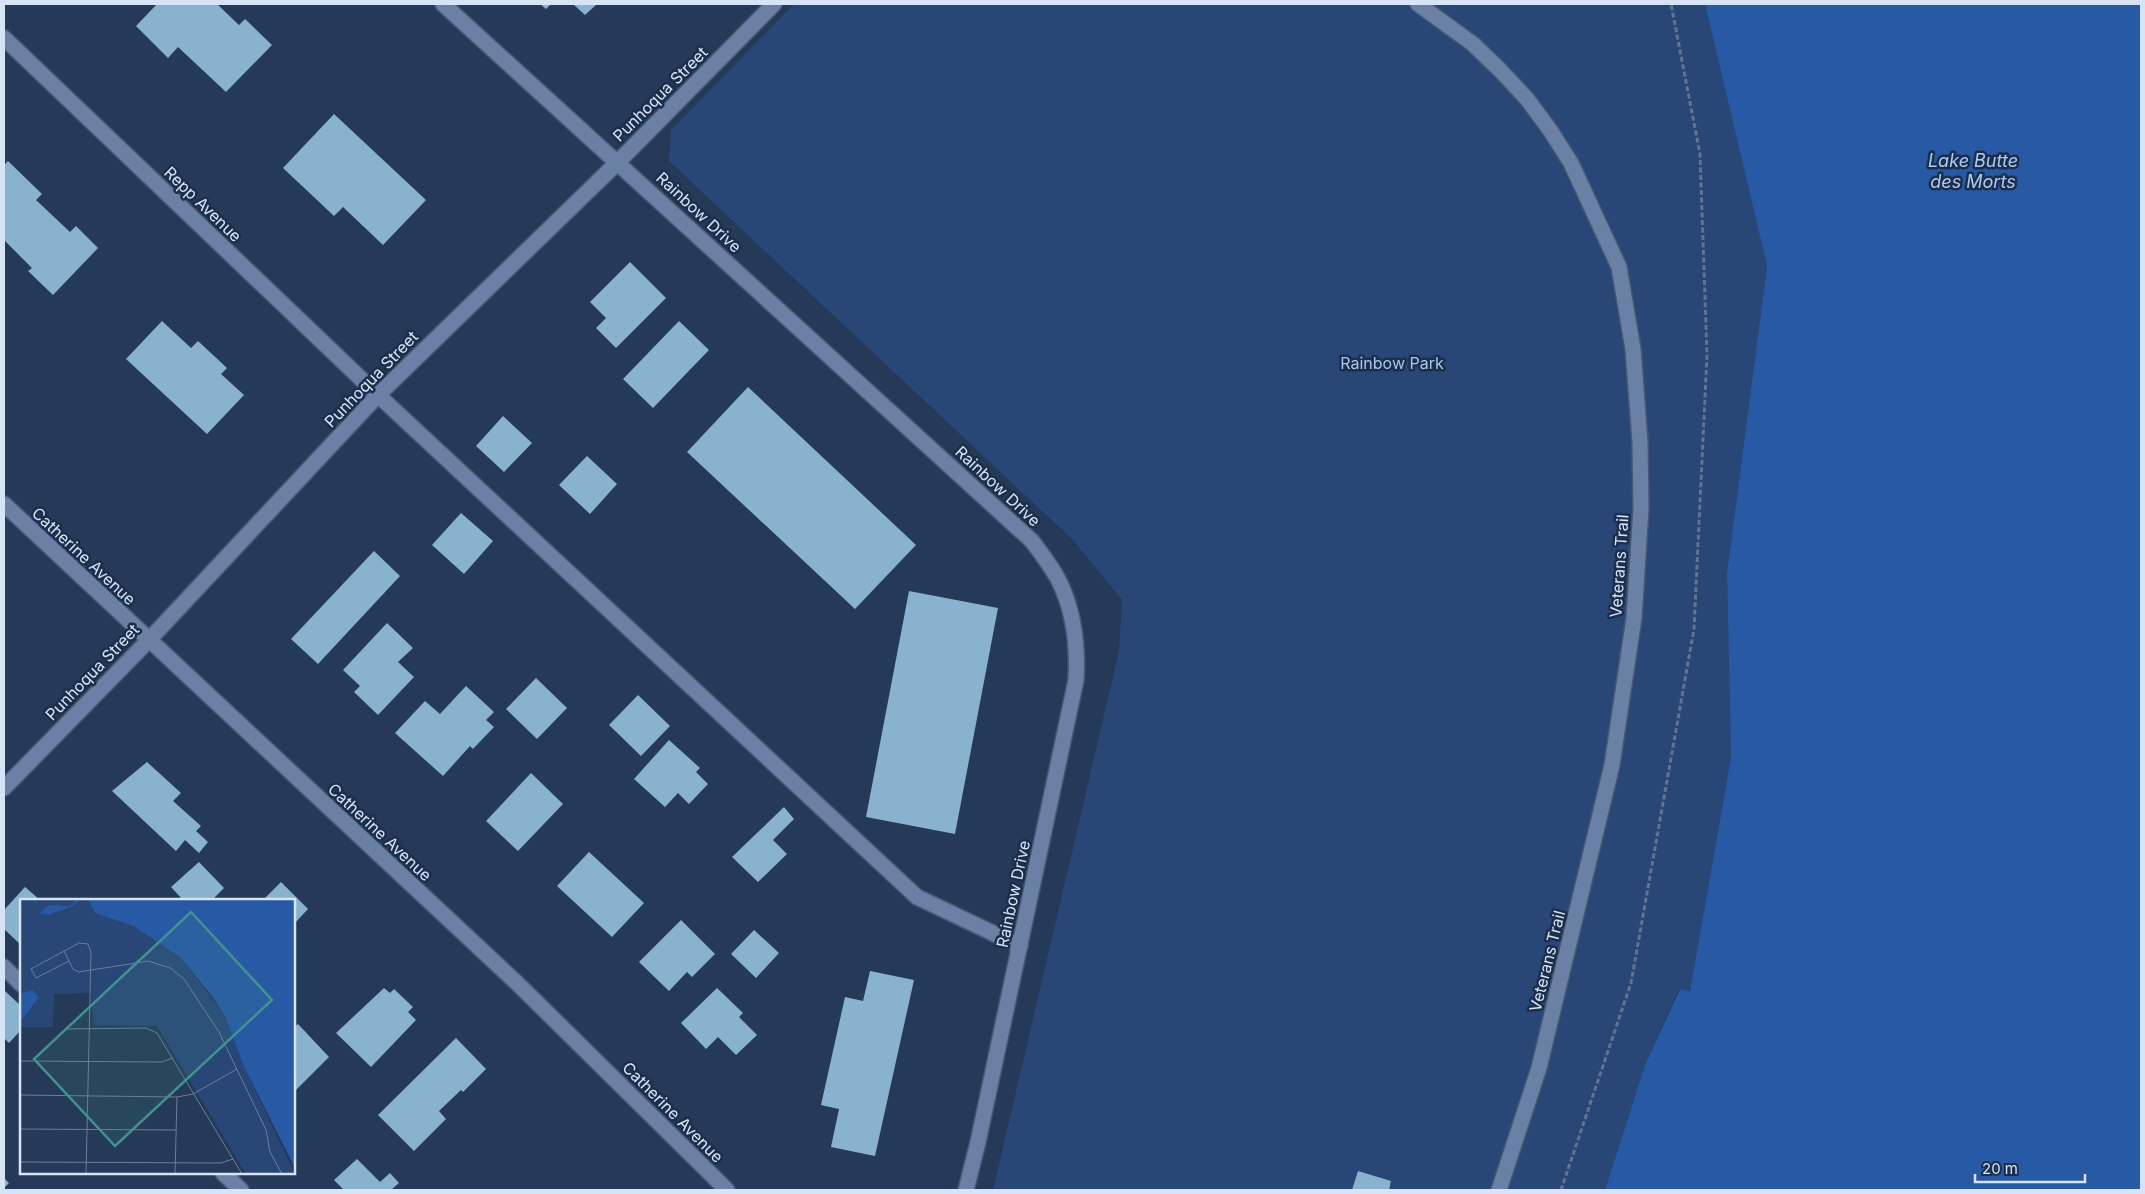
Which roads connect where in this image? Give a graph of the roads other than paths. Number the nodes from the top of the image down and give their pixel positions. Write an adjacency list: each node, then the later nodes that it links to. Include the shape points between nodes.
1 (443, 4): 5 (street, Rainbow Drive)
2 (774, 4): 5 (street, Punhoqua Street)
3 (1418, 4): 17 (street, Veterans Trail, via 1473,44 1501,70 1544,122 1571,163 1619,267 1633,348 1640,442 1641,508 1634,618 1612,765 1539,1068)
4 (4, 38): 6 (street, Repp Avenue)
5 (618, 162): 6 (street, Punhoqua Street); 10 (street, Rainbow Drive, via 1032,541 1058,578 1070,605 1078,650 1076,680)
6 (378, 395): 8 (street, Punhoqua Street); 10 (street, Repp Avenue, via 917,897)
7 (4, 504): 8 (street, Catherine Avenue)
8 (148, 640): 9 (street, Punhoqua Street); 15 (street, Catherine Avenue, via 519,985)
9 (4, 788)
10 (1020, 946): 16 (street, Rainbow Drive)
11 (4, 967): 12 (street)
12 (20, 983)
13 (224, 1174): 14 (street)
14 (241, 1190)
15 (727, 1190)
16 (966, 1190)
17 (1499, 1190)

